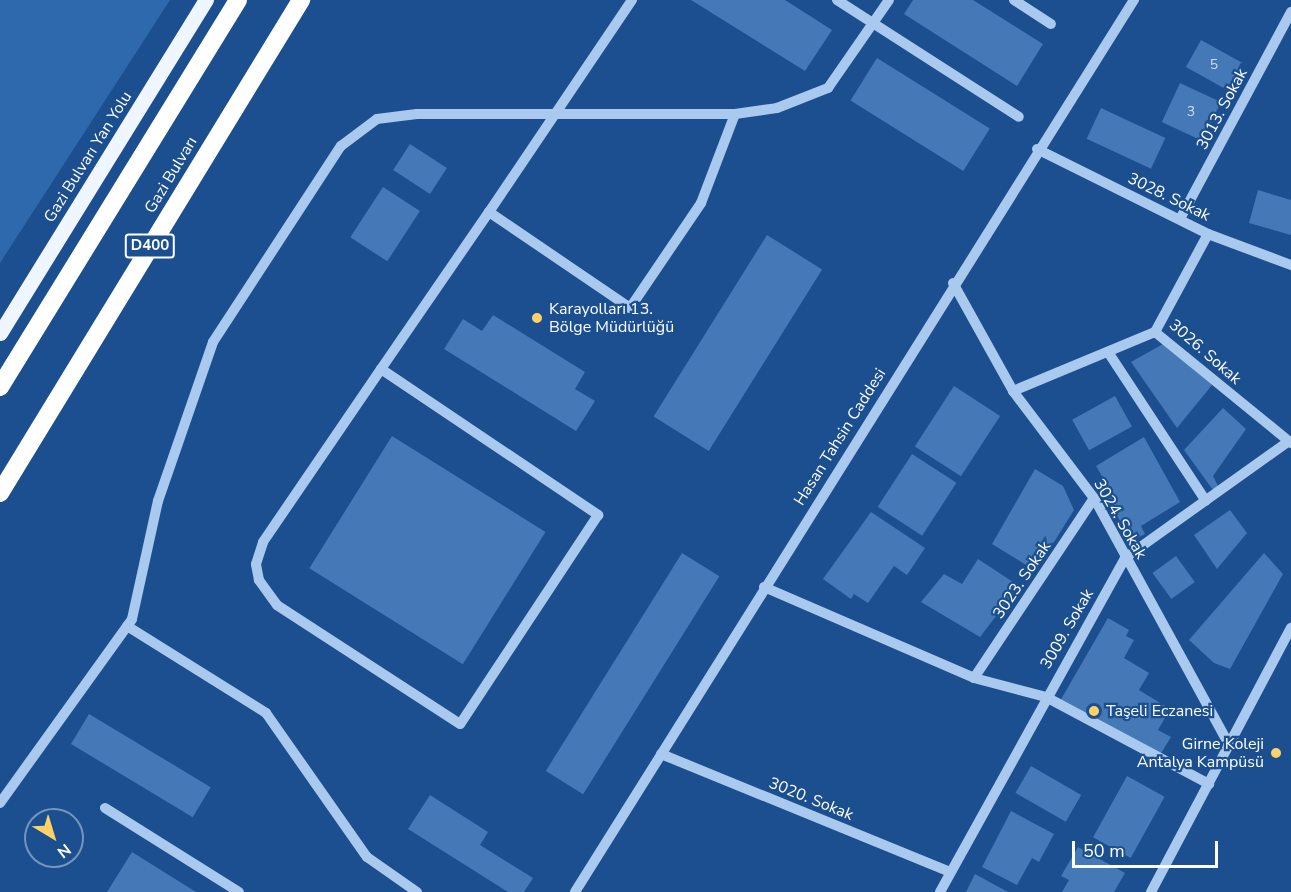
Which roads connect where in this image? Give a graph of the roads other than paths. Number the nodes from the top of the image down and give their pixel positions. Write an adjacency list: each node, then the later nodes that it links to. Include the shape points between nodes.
1 (206, 0): 22 (main road, Gazi Bulvarı Yan Yolu)
2 (238, 0): 25 (highway, Gazi Bulvarı)
3 (301, 0): 28 (highway, Gazi Bulvarı / D400)
4 (632, 0): 12 (street)
5 (837, 0): 10 (street)
6 (889, 0): 10 (street)
7 (1014, 0): 11 (street)
8 (1134, 0): 15 (street, Hasan Tahsin Caddesi)
9 (1291, 12): 17 (street, 3013. Sokak)
10 (874, 24): 13 (street, via 828,88 777,108); 14 (street)
11 (1051, 24)
12 (555, 113): 13 (street); 16 (street); 33 (street, via 377,119 341,146 213,342 158,501)
13 (735, 114): 16 (street, via 701,203 630,308)
14 (1019, 117)
15 (1037, 148): 17 (street, 3028. Sokak); 20 (street, Hasan Tahsin Caddesi)
16 (489, 212): 24 (street)
17 (1180, 219): 18 (street, 3028. Sokak)
18 (1208, 234): 19 (street, 3028. Sokak); 21 (street, 3026. Sokak)
19 (1291, 265)
20 (954, 283): 26 (street, 3024. Sokak); 32 (street, Hasan Tahsin Caddesi)
21 (1155, 332): 23 (street); 27 (street, 3026. Sokak)
22 (0, 333)
23 (1108, 352): 26 (street); 30 (street)
24 (381, 369): 24 (street, via 263,542 257,572 277,605 460,724 598,515)
25 (0, 387)
26 (1013, 391): 29 (street, 3024. Sokak)
27 (1290, 442): 30 (street, 3009. Sokak)
28 (0, 493)
29 (1094, 498): 31 (street, 3024. Sokak); 35 (street, 3023. Sokak)
30 (1206, 501): 31 (street, 3009. Sokak)
31 (1125, 558): 36 (street, 3009. Sokak); 37 (street, 3024. Sokak)
32 (764, 587): 35 (street); 38 (street, Hasan Tahsin Caddesi)
33 (127, 626): 40 (street); 44 (street, via 266,713 367,857)
34 (1291, 628): 37 (street)
35 (974, 678): 36 (street)
36 (1046, 697): 39 (street); 42 (street, 3009. Sokak)
37 (1230, 746): 39 (street)
38 (661, 754): 42 (street, 3020. Sokak); 45 (street, Hasan Tahsin Caddesi)
39 (1209, 784): 47 (street)
40 (0, 803)
41 (105, 808): 43 (street)
42 (950, 872): 46 (street, 3009. Sokak)
43 (239, 892)
44 (417, 892)
45 (575, 892)
46 (940, 892)
47 (1151, 892)

